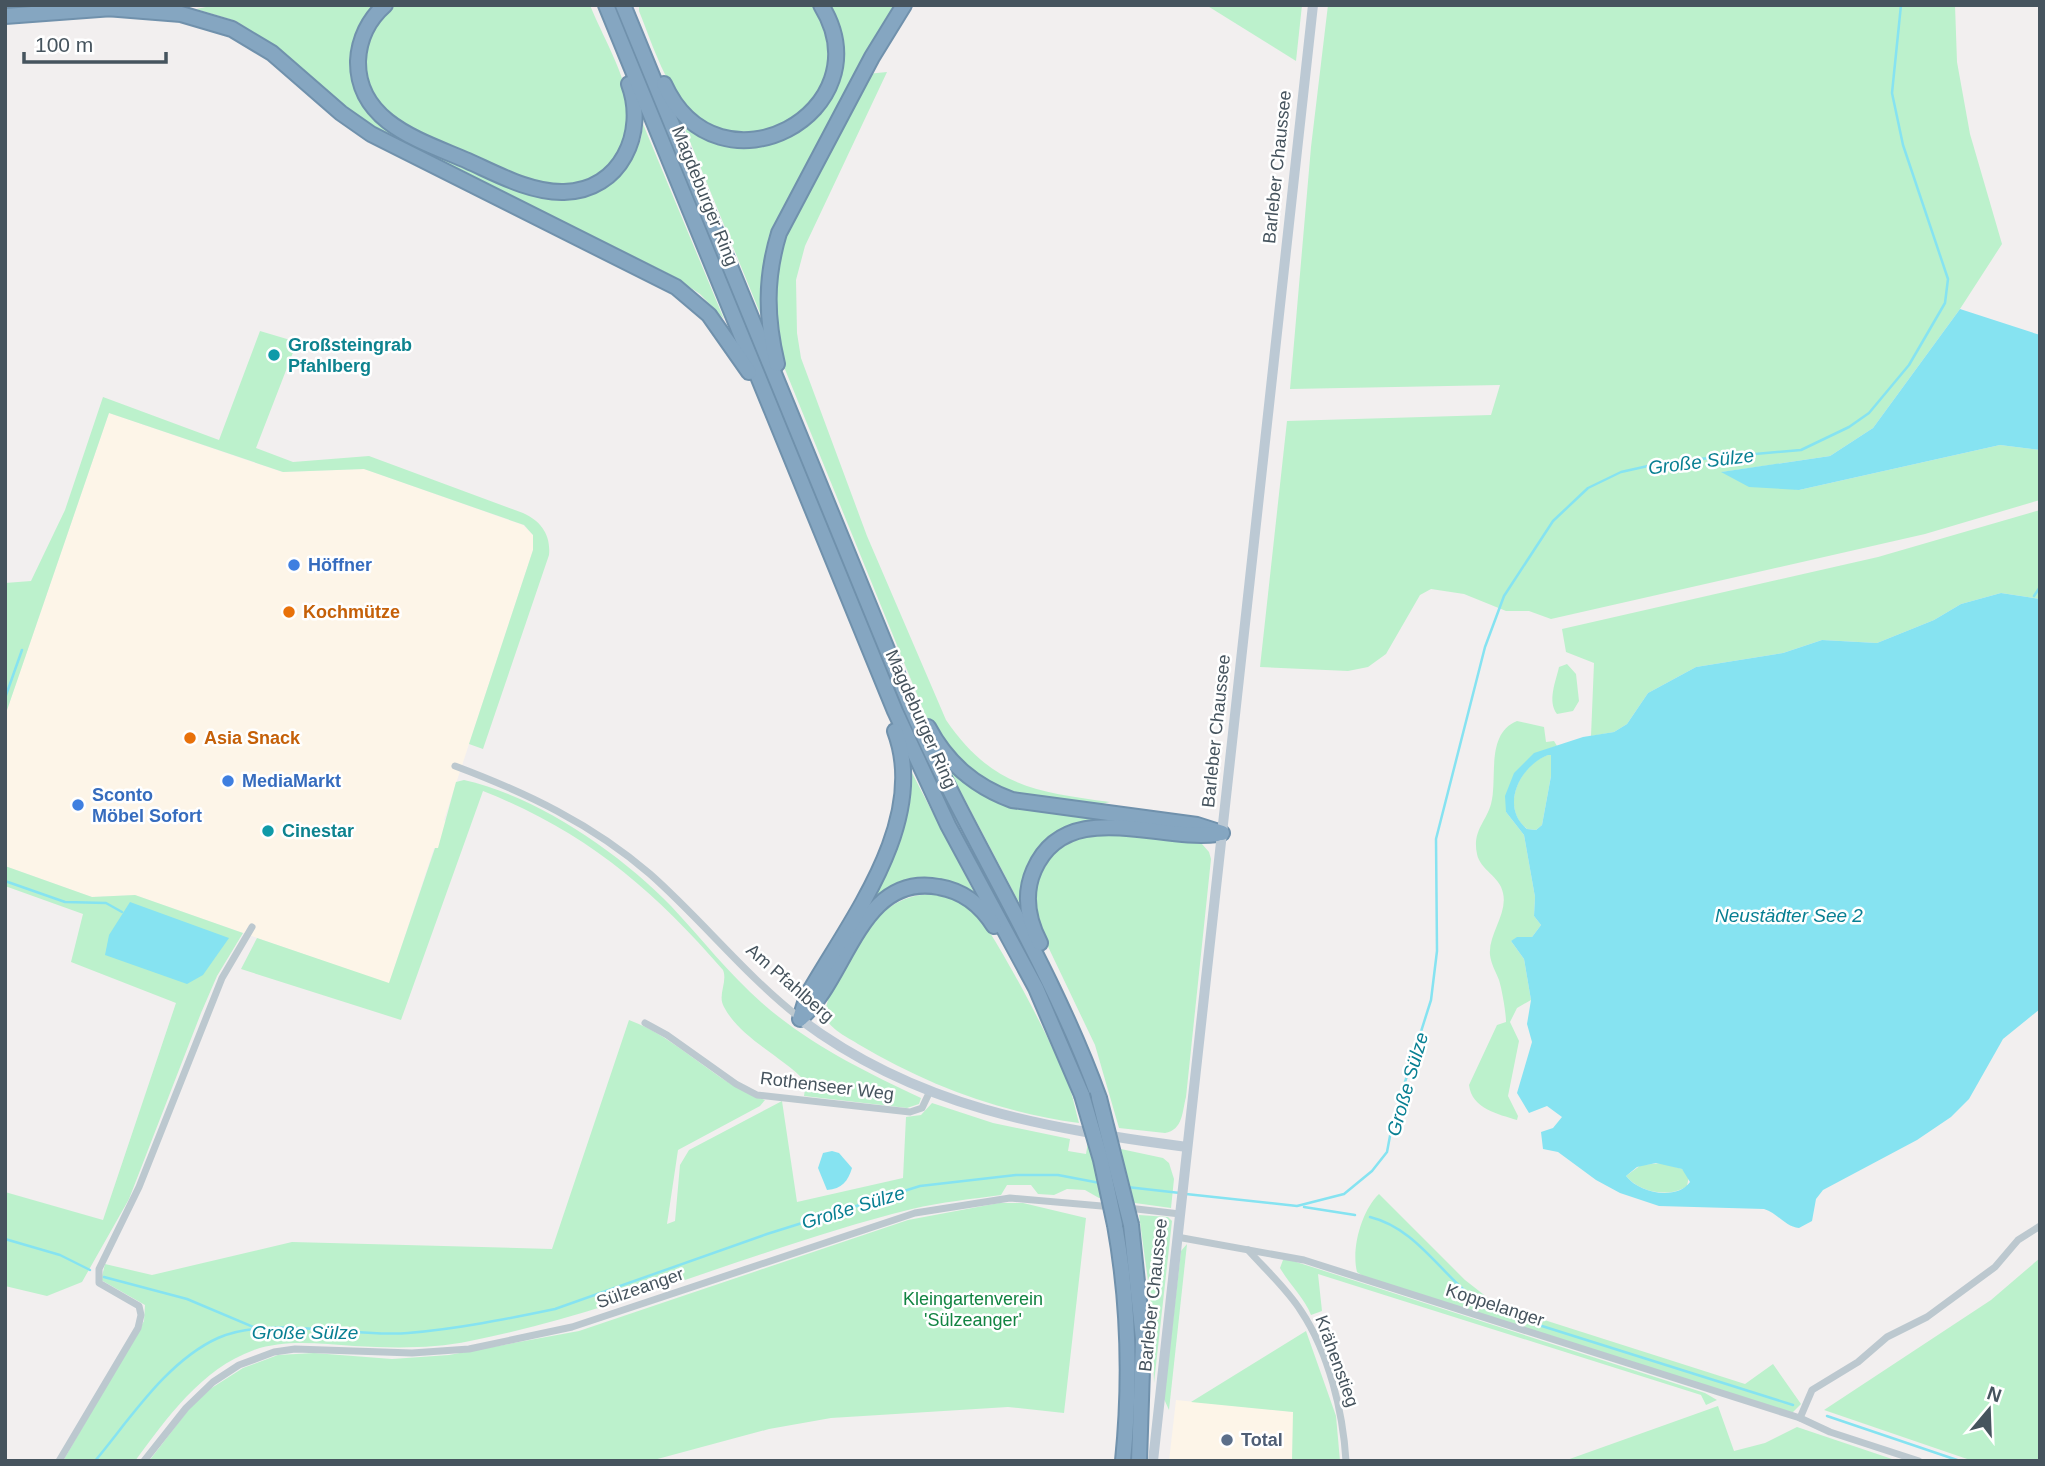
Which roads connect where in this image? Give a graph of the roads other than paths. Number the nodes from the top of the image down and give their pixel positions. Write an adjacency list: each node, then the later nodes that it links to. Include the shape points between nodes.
1 (146, 5): 8 (highway)
2 (385, 5): 11 (highway, via 367,28 358,56 363,92 380,116 402,132 479,166 555,192 598,183 615,170 630,146 636,104 613,45)
3 (606, 5): 11 (highway, Magdeburger Ring)
4 (622, 5): 10 (highway, Magdeburger Ring)
5 (821, 5): 10 (highway, via 833,28 836,49 828,90 792,129 751,141 719,137 686,117 666,88 642,34)
6 (904, 5): 13 (highway, via 794,200 773,252 768,315)
7 (1313, 5): 17 (street, Barleber Chaussee)
8 (106, 8): 9 (highway); 12 (highway, via 181,14 232,29 268,51 371,134 676,287 718,326)
9 (5, 16)
10 (633, 29): 13 (highway, Magdeburger Ring)
11 (616, 30): 12 (highway, Magdeburger Ring)
12 (772, 408): 14 (highway, Magdeburger Ring)
13 (790, 412): 15 (highway, Magdeburger Ring)
14 (880, 675): 19 (highway, Magdeburger Ring, via 938,804); 21 (highway, via 877,687 905,768 901,817 883,861 807,996)
15 (898, 675): 17 (highway, via 910,685 949,759 995,794 1029,804 1197,825); 20 (highway, Magdeburger Ring, via 954,801)
16 (455, 766): 21 (street, Am Pfahlberg, via 555,808 618,849)
17 (1222, 833): 20 (highway, via 1195,837 1096,827 1074,832 1054,844 1035,869 1028,903 1033,929 1057,978); 24 (street, Barleber Chaussee)
18 (252, 927): 31 (street, via 215,993 139,1187 99,1270 99,1283 136,1303 141,1318)
19 (1026, 968): 21 (highway, via 1013,958 988,916 969,898 938,886 908,888 885,899 867,917 818,1003); 30 (highway, Magdeburger Ring, bridge, via 1082,1096 1115,1225 1128,1356)
20 (1054, 989): 33 (highway, Magdeburger Ring, bridge, via 1099,1098 1131,1225 1143,1330)
21 (800, 1018): 23 (street, Am Pfahlberg, via 863,1059)
22 (645, 1023): 23 (street, Rothenseer Weg, via 736,1084 762,1096 912,1112 921,1109)
23 (930, 1091): 24 (street, Am Pfahlberg, via 1022,1121)
24 (1187, 1147): 25 (street, Barleber Chaussee)
25 (1180, 1214): 27 (street, Barleber Chaussee); 32 (street, Sülzeanger, via 1022,1198 953,1206 883,1223 547,1333 440,1352 274,1352 213,1381)
26 (2040, 1226): 29 (street, via 2018,1240 1995,1267 1927,1317 1887,1337 1858,1362 1815,1387)
27 (1177, 1237): 28 (street, Koppelanger); 34 (street, Barleber Chaussee)
28 (1248, 1249): 29 (street, Koppelanger, via 1304,1260); 35 (street, Krähenstieg, via 1295,1303 1311,1329 1341,1417)
29 (1800, 1419): 36 (street, Koppelanger)
30 (1123, 1460)
31 (59, 1461)
32 (144, 1461)
33 (1139, 1461)
34 (1153, 1461)
35 (1346, 1461)
36 (1919, 1461)

